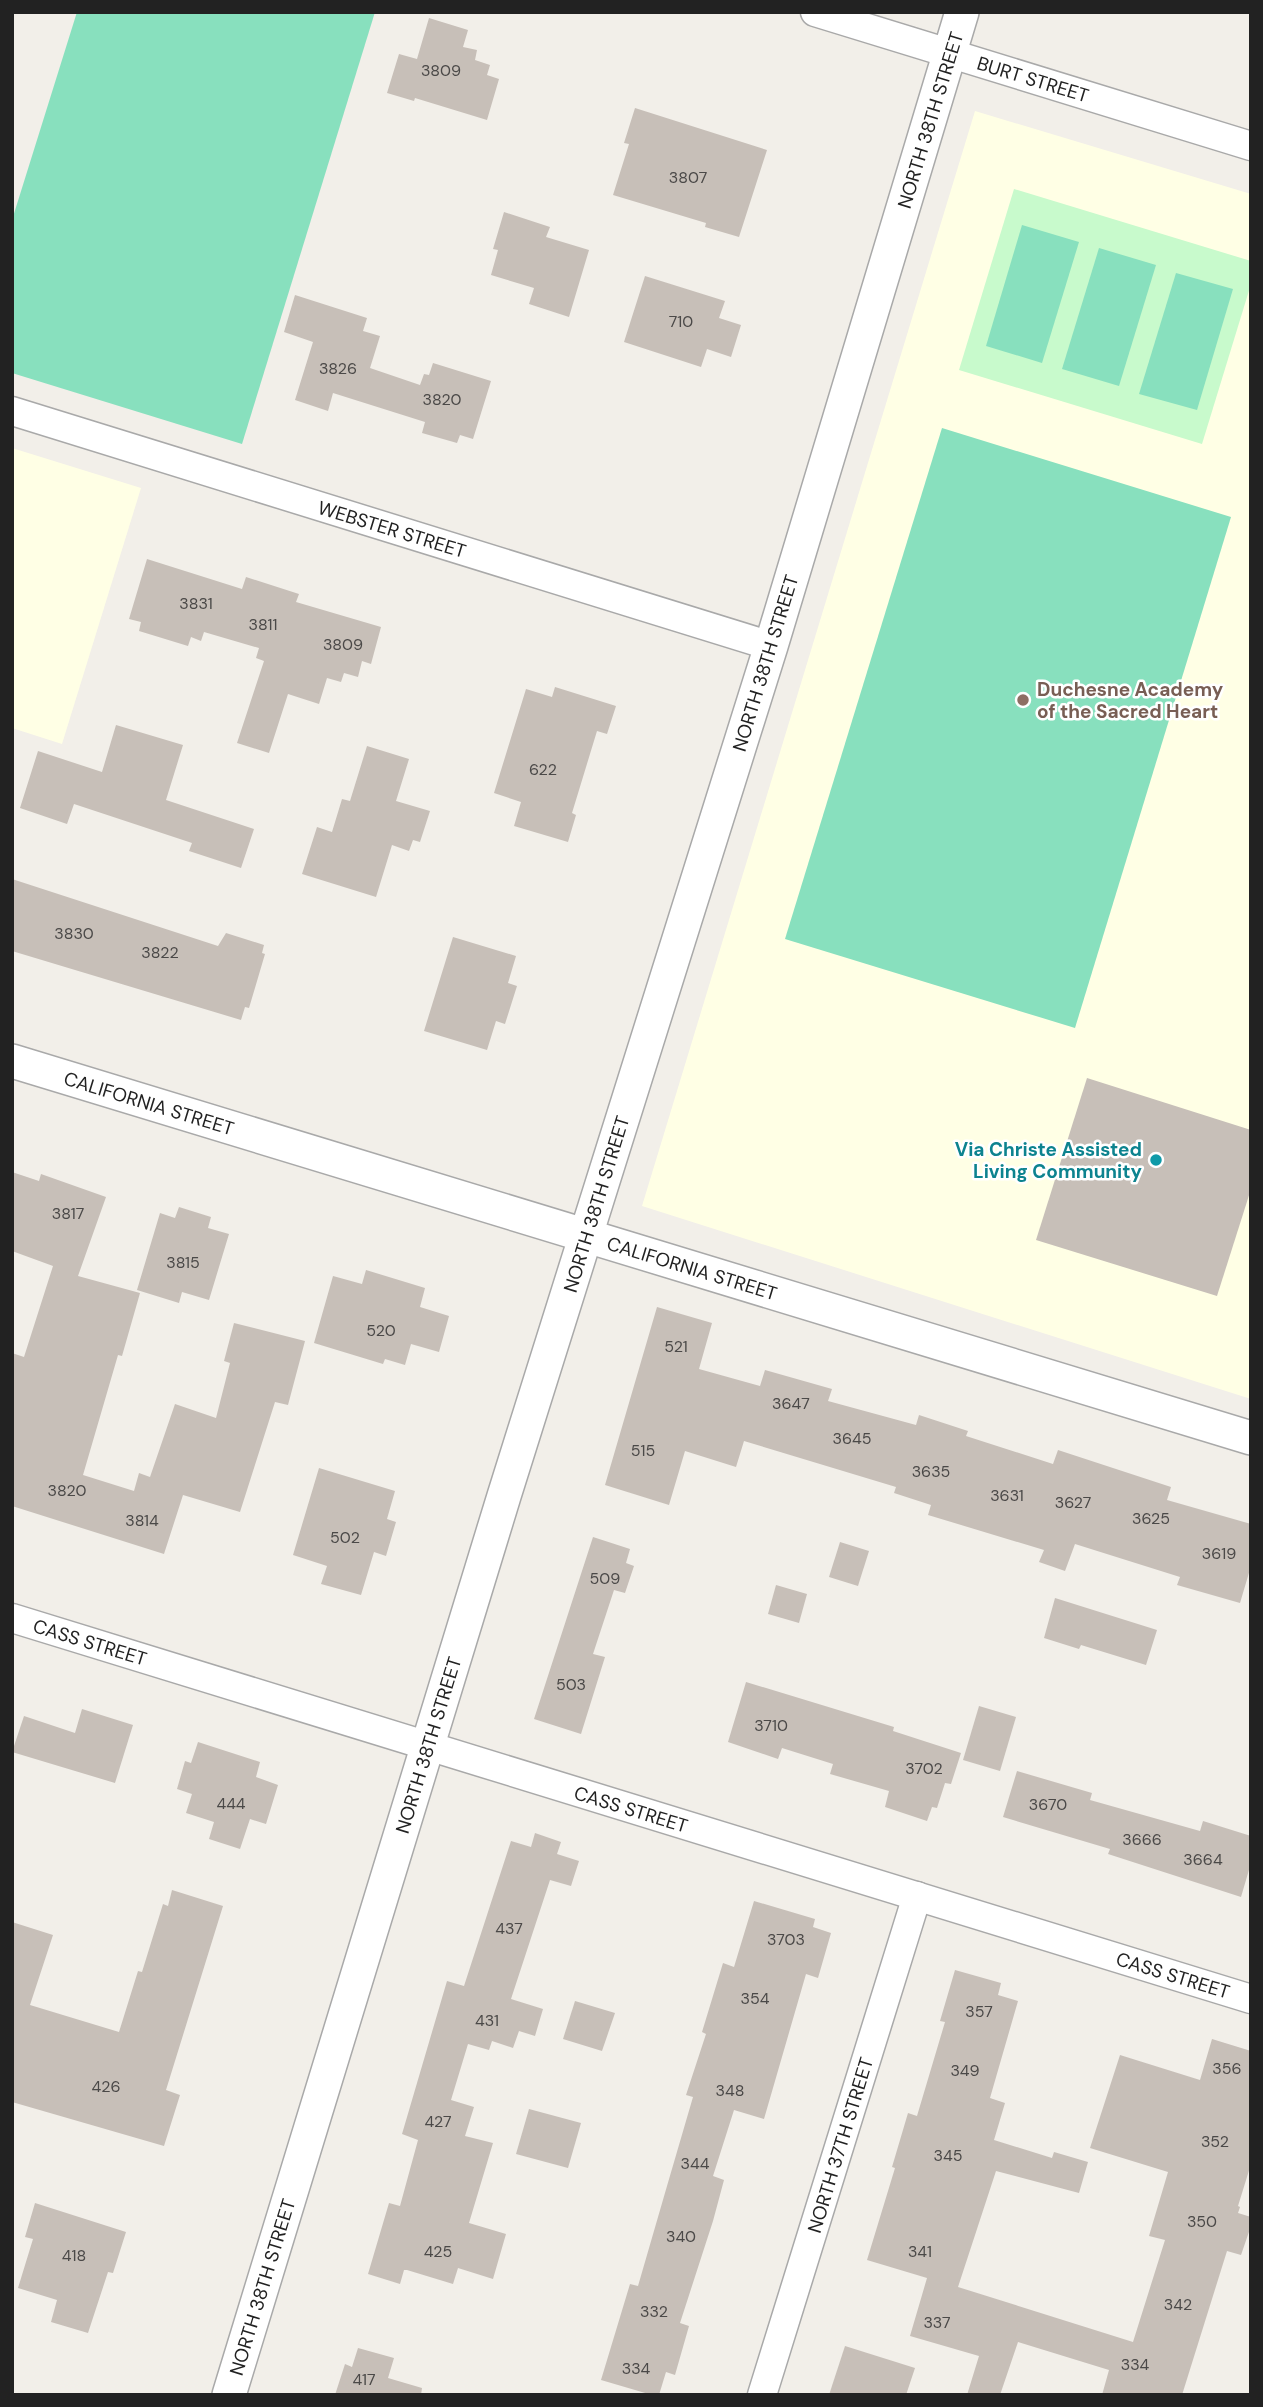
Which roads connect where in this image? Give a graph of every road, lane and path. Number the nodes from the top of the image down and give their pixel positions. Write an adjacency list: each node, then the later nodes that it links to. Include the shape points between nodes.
1 (815, 12): 3 (street, BURT STREET)
2 (962, 12): 3 (street, NORTH 38TH STREET)
3 (950, 53): 4 (street, BURT STREET); 6 (street, NORTH 38TH STREET)
4 (1251, 146)
5 (12, 411): 6 (street, WEBSTER STREET)
6 (771, 646): 8 (street, NORTH 38TH STREET)
7 (12, 1061): 8 (street, CALIFORNIA STREET)
8 (585, 1236): 9 (street, CALIFORNIA STREET); 11 (street, NORTH 38TH STREET)
9 (1251, 1437)
10 (12, 1618): 11 (street, CASS STREET)
11 (428, 1748): 12 (street, CASS STREET); 14 (street, NORTH 38TH STREET)
12 (917, 1896): 13 (street, CASS STREET); 15 (street, NORTH 37TH STREET)
13 (1251, 1999)
14 (229, 2395)
15 (762, 2395)

